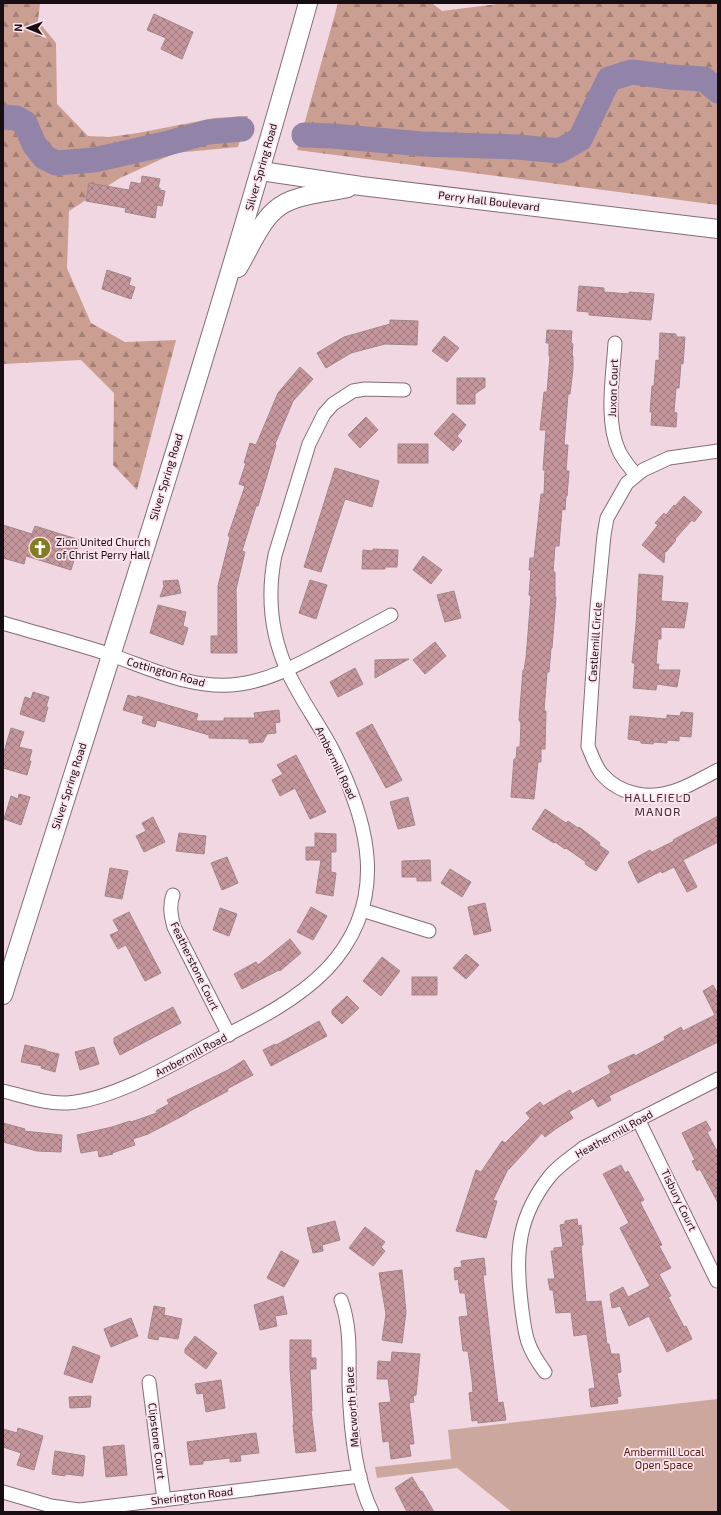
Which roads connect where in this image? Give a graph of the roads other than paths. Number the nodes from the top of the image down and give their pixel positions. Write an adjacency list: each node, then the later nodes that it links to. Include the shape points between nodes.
1 (308, 3): 2 (main road, Silver Spring Road)
2 (261, 171): 3 (main road, Perry Hall Boulevard); 5 (main road, Silver Spring Road)
3 (361, 186): 4 (main road, Perry Hall Boulevard); 5 (main road, via 298,198 275,209 266,219)
4 (718, 229)
5 (222, 297): 12 (main road, Silver Spring Road)
6 (615, 343): 9 (street, Juxon Court, via 612,425 619,452)
7 (404, 390): 13 (street, Ambermill Road, via 381,388 353,391 333,404 324,414 309,444 275,555 271,580 270,607 273,626)
8 (718, 451): 9 (street, Castlemill Circle, via 669,458)
9 (635, 474): 14 (street, Castlemill Circle, via 613,505 607,518 604,535 588,746 593,760 609,782 630,793 655,796 674,791)
10 (391, 615): 13 (street, Cottington Road)
11 (3, 623): 12 (street, Cottington Road)
12 (111, 655): 13 (street, Cottington Road, via 180,678 214,686 240,684); 18 (main road, Silver Spring Road)
13 (287, 670): 16 (street, Ambermill Road, via 330,746 360,814 368,856)
14 (718, 770)
15 (173, 895): 19 (street, Featherstone Court, via 170,909 174,927)
16 (362, 910): 17 (street); 19 (street, Ambermill Road, via 341,952 327,969 266,1015)
17 (429, 931)
18 (3, 995)
19 (229, 1035): 21 (street, Ambermill Road, via 150,1076 82,1101 65,1103)
20 (718, 1078): 22 (street, Heathermill Road)
21 (3, 1091)
22 (638, 1119): 23 (street, Tisbury Court); 25 (street, Heathermill Road, via 583,1148 565,1162 551,1175 531,1205 520,1238 518,1272 526,1339 534,1357)
23 (717, 1281)
24 (341, 1300): 27 (street, Macworth Place, via 347,1321 351,1421)
25 (545, 1372)
26 (149, 1382): 29 (street, Clipstone Court)
27 (360, 1476): 29 (street, Sherington Road); 30 (street, Macworth Place)
28 (3, 1492): 29 (street, Sherington Road, via 51,1506 79,1510)
29 (164, 1500)
30 (372, 1512)

